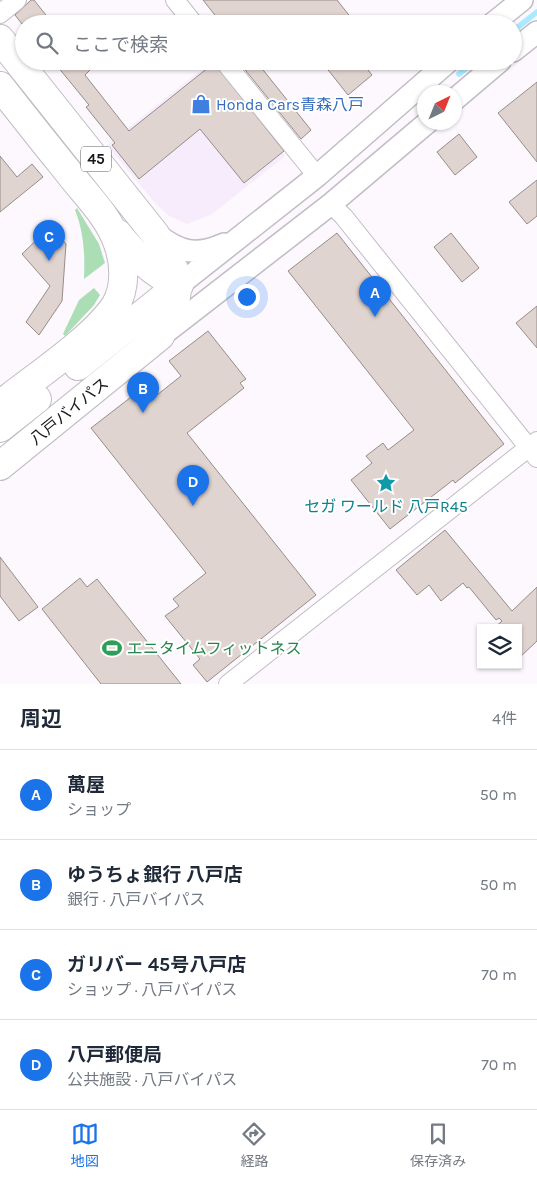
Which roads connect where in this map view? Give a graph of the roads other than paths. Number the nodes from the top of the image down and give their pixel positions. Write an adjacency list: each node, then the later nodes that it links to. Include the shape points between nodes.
1 (17, 0): 4 (street)
2 (175, 0): 5 (street)
3 (522, 0): 6 (street)
4 (0, 14)
5 (187, 15)
6 (503, 15)
7 (537, 32): 9 (street)
8 (0, 40): 10 (highway, 八戸バイパス / 45)
9 (522, 44)
10 (15, 59)
11 (24, 70): 22 (highway, 八戸バイパス / 45)
12 (231, 70): 19 (street)
13 (438, 70): 19 (street)
14 (489, 70): 16 (street)
15 (0, 86): 21 (highway, 45)
16 (462, 93)
17 (419, 130): 18 (street)
18 (375, 168): 20 (street); 24 (street, via 312,201 212,277)
19 (317, 176): 23 (street)
20 (331, 204): 25 (street); 28 (street)
21 (104, 216): 24 (highway, via 139,260 159,277); 26 (highway, 45, via 118,243 124,266 121,291 115,305 88,334)
22 (155, 234): 23 (street, via 173,246 192,252 209,251); 24 (highway, 八戸バイパス / 45, via 171,259)
23 (234, 240): 24 (street)
24 (179, 286): 25 (highway, 八戸バイパス / 45, via 176,306); 27 (highway)
25 (160, 336): 29 (highway, 八戸バイパス / 45)
26 (0, 405)
27 (0, 428)
28 (534, 449): 30 (street)
29 (0, 466)
30 (228, 684)

